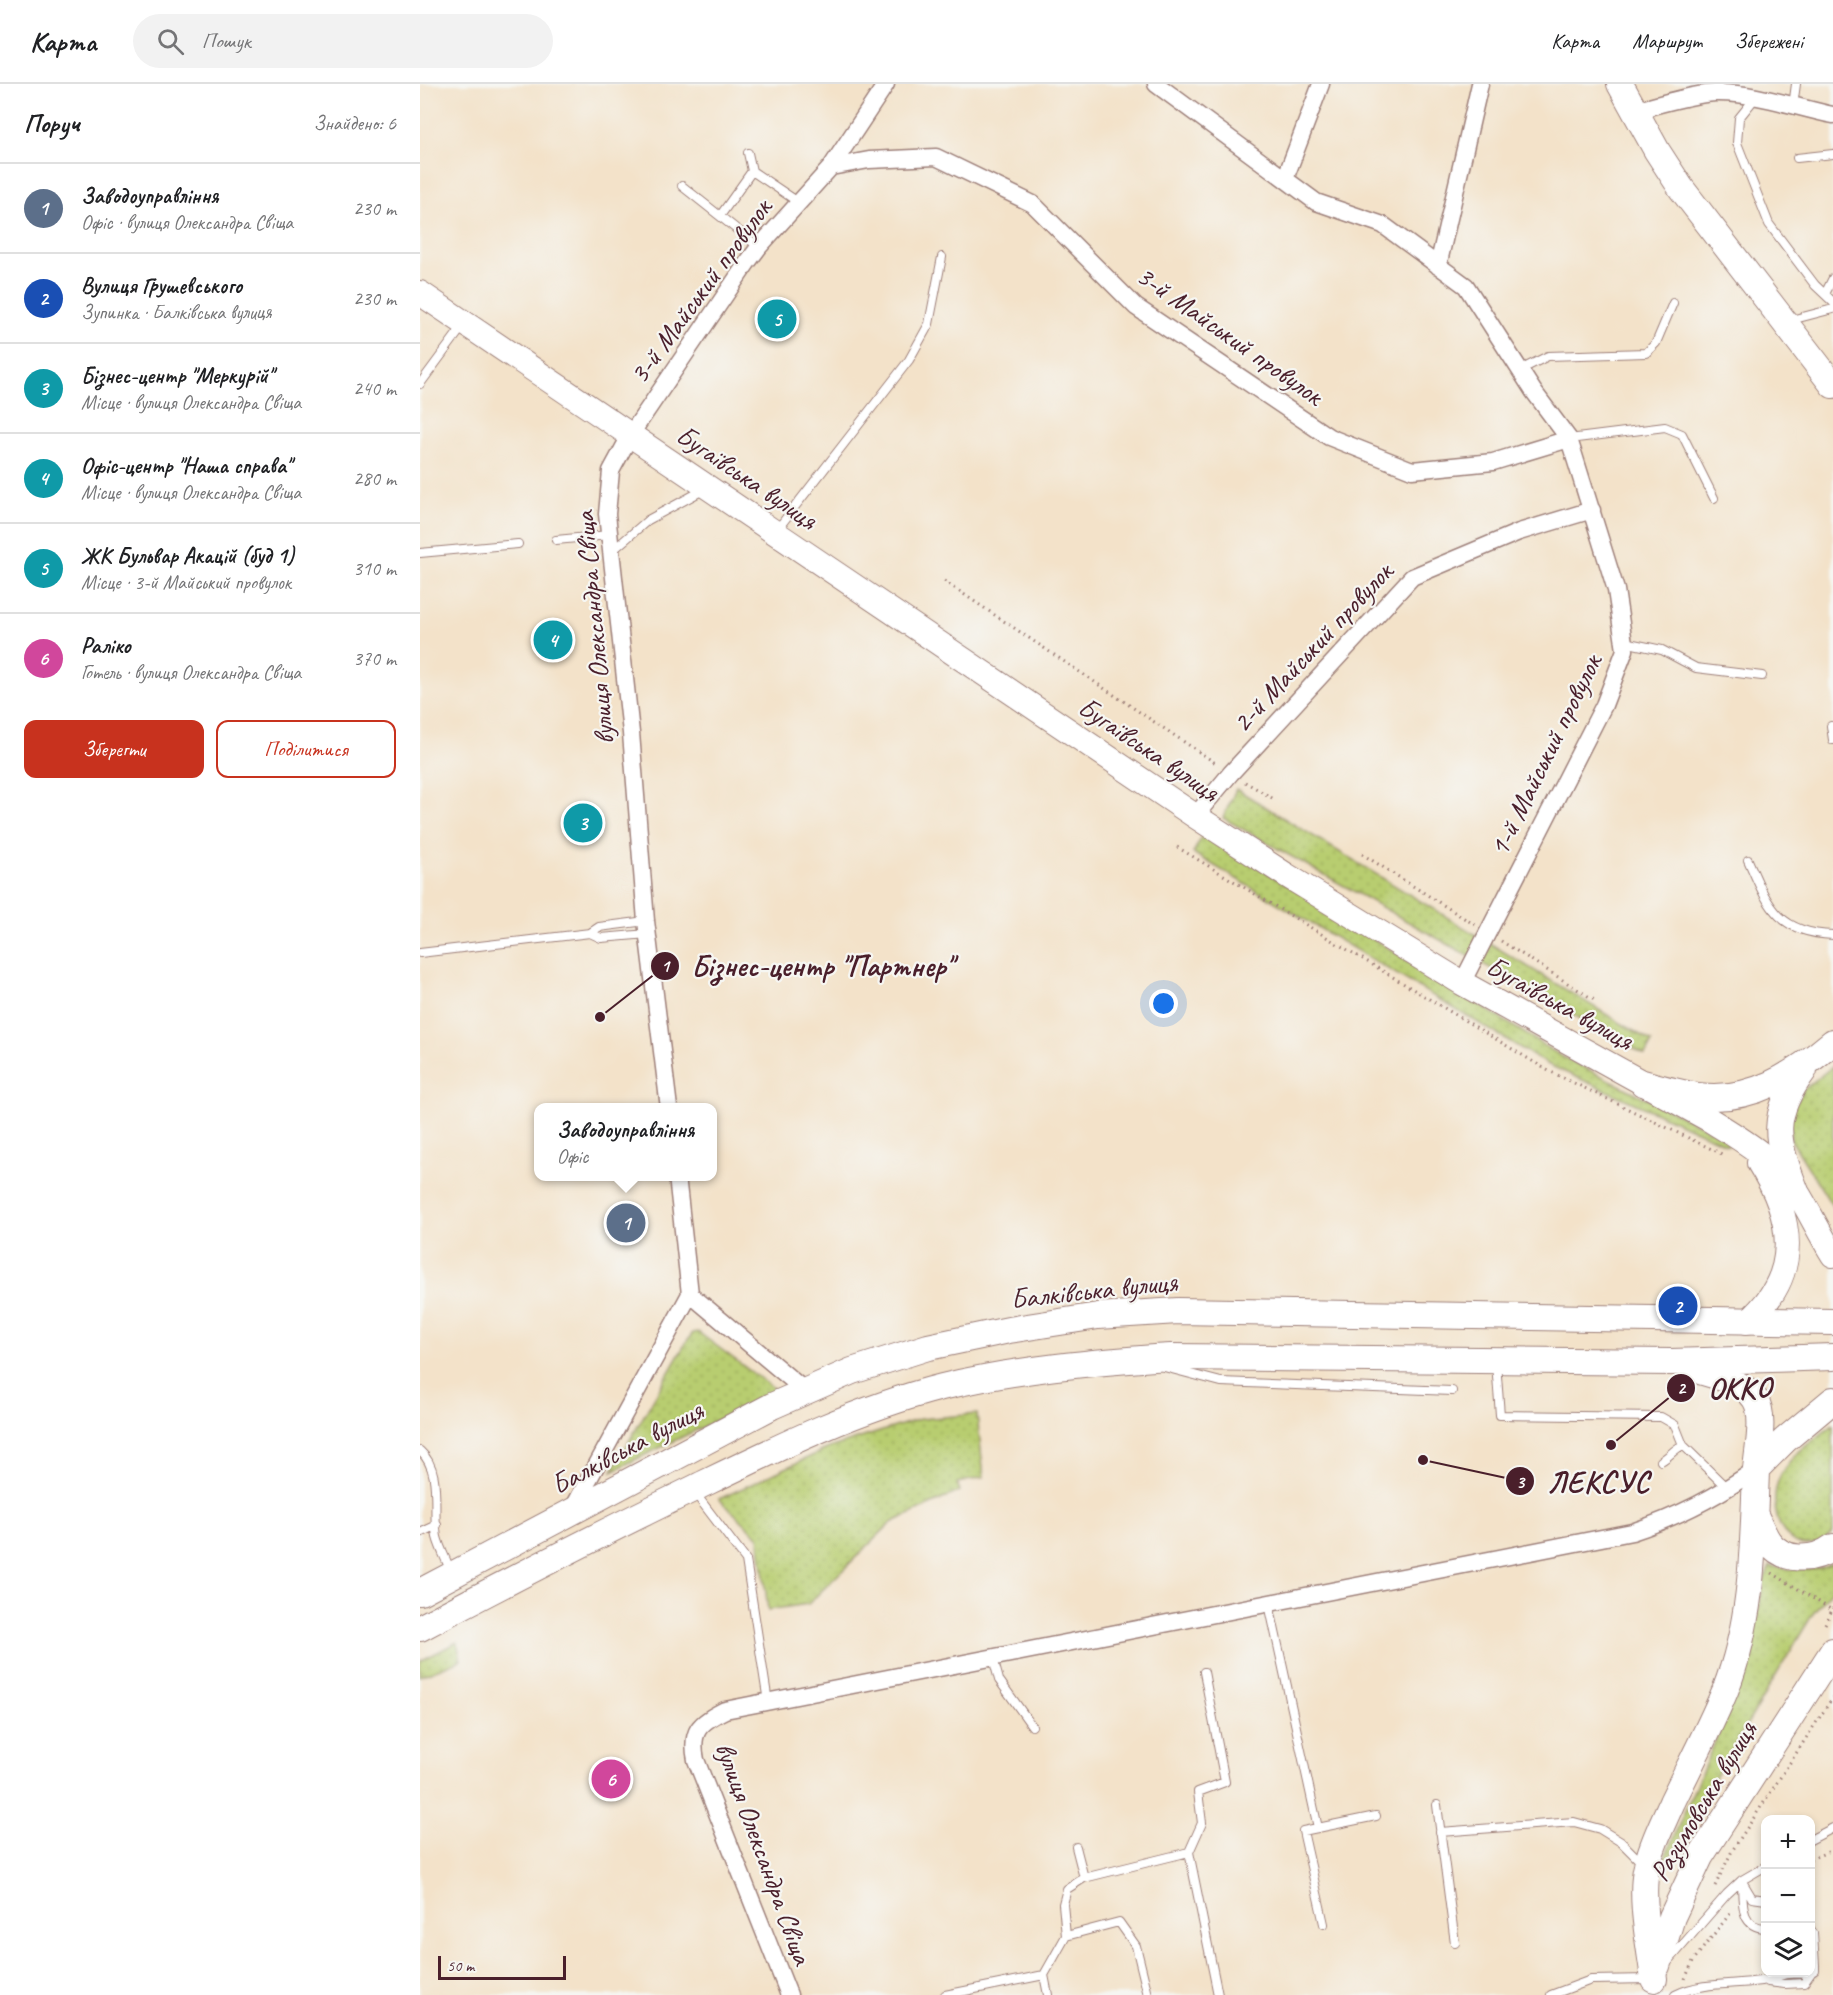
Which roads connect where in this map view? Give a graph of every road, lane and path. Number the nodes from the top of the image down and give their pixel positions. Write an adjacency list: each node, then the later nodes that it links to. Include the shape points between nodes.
1 (886, 84): 14 (street)
2 (1156, 84): 16 (street, 1-й Майський провулок)
3 (1321, 84): 16 (street)
4 (1480, 84): 22 (street)
5 (1620, 84): 9 (main road)
6 (1796, 84): 8 (lane)
7 (1756, 98): 8 (street); 9 (street, via 1726,93 1699,95); 25 (lane, via 1739,118 1737,143 1769,224)
8 (1793, 106): 10 (street)
9 (1634, 111): 29 (main road, via 1681,188)
10 (1833, 115)
11 (748, 153): 15 (lane)
12 (1833, 154): 13 (lane)
13 (1797, 159)
14 (831, 167): 18 (street, 3-й Майський провулок); 35 (street, 3-й Майський провулок, via 869,160 936,157 1033,204 1136,307 1329,437 1412,470 1493,462)
15 (752, 171): 18 (lane); 19 (lane)
16 (1285, 179): 22 (street, 1-й Майський провулок, via 1316,202 1383,225)
17 (681, 186): 19 (lane)
18 (798, 202): 20 (street, 3-й Майський провулок)
19 (720, 216): 20 (lane)
20 (759, 246): 34 (street, 3-й Майський провулок)
21 (942, 257): 39 (lane, via 929,324 909,360)
22 (1438, 266): 31 (street, 1-й Майський провулок, via 1466,286)
23 (1833, 278): 25 (lane)
24 (420, 292): 30 (main road, Бугаївська вулиця)
25 (1825, 294): 26 (lane)
26 (1833, 302)
27 (1673, 303): 31 (lane, via 1656,343 1646,353 1548,356)
28 (1833, 309): 29 (lane)
29 (1785, 322): 33 (main road)
30 (465, 323): 32 (lane); 34 (main road, Бугаївська вулиця)
31 (1520, 370): 35 (street, 1-й Майський провулок)
32 (420, 384)
33 (1833, 385)
34 (631, 434): 36 (main road, Бугаївська вулиця); 41 (street, вулиця Олександра Свіща, via 611,471 607,514)
35 (1569, 439): 37 (lane, via 1665,427 1682,434); 38 (street, 1-й Майський провулок)
36 (707, 488): 39 (main road, Бугаївська вулиця); 41 (lane)
37 (1714, 498)
38 (1592, 510): 45 (street, 1-й Майський провулок, via 1616,591); 49 (street, 2-й Майський провулок, via 1519,532 1412,577)
39 (774, 533): 51 (main road, Бугаївська вулиця)
40 (556, 540): 41 (lane)
41 (610, 543): 54 (street, вулиця Олександра Свіща)
42 (518, 544): 43 (lane)
43 (420, 552)
44 (944, 581): 49 (path)
45 (1624, 642): 46 (lane, via 1662,650 1696,668); 57 (street, 1-й Майський провулок, via 1625,650 1604,705)
46 (1762, 676)
47 (1831, 726): 48 (lane)
48 (1833, 741)
49 (1231, 773): 50 (path); 51 (street, 2-й Майський провулок)
50 (1274, 800)
51 (1195, 816): 57 (main road, Бугаївська вулиця)
52 (1177, 847): 63 (path, via 1547,1070)
53 (1748, 860): 55 (lane, via 1772,909 1785,921 1800,930)
54 (648, 927): 56 (lane, via 599,927 590,933); 61 (street, вулиця Олександра Свіща)
55 (1833, 935)
56 (420, 953)
57 (1462, 983): 60 (main road, Бугаївська вулиця)
58 (1833, 1042): 59 (main road)
59 (1810, 1062): 60 (main road, via 1762,1089 1732,1096 1700,1096); 65 (main road, via 1785,1097 1779,1114 1781,1148)
60 (1643, 1083): 62 (main road, Бугаївська вулиця)
61 (669, 1103)
62 (1745, 1141): 65 (main road, Бугаївська вулиця); 68 (main road, via 1778,1199 1786,1239 1783,1274 1776,1289)
63 (1724, 1155)
64 (677, 1181): 67 (street)
65 (1795, 1189): 66 (main road, Бугаївська вулиця)
66 (1833, 1255)
67 (690, 1294): 74 (street); 83 (street)
68 (1747, 1322): 69 (main road, Балківська вулиця); 74 (main road, Балківська вулиця, via 1178,1311 1098,1316 928,1347)
69 (1833, 1322)
70 (1833, 1357): 73 (main road)
71 (1134, 1359): 72 (main road); 75 (lane, via 1221,1382); 81 (main road, via 1013,1372 865,1410)
72 (1495, 1359): 73 (main road); 77 (lane, via 1500,1415 1661,1417 1675,1425)
73 (1671, 1362): 80 (main road, via 1740,1386 1756,1400 1760,1424)
74 (804, 1390): 83 (main road, Балківська вулиця)
75 (1452, 1391)
76 (1833, 1400): 80 (main road)
77 (1683, 1445): 79 (lane); 82 (lane)
78 (420, 1451): 85 (lane, via 433,1469)
79 (1661, 1461)
80 (1756, 1469): 82 (street); 84 (main road)
81 (693, 1489): 94 (main road); 99 (lane, via 746,1560)
82 (1728, 1489): 91 (street, via 1669,1520 1632,1533)
83 (570, 1514): 89 (main road, Балківська вулиця)
84 (1755, 1515): 87 (main road, via 1769,1542 1788,1556 1814,1556); 88 (main road)
85 (436, 1525): 86 (lane); 89 (lane)
86 (420, 1533)
87 (1833, 1547)
88 (1753, 1562): 92 (path); 111 (main road, via 1745,1620 1725,1691)
89 (452, 1575): 90 (main road, Балківська вулиця)
90 (420, 1592)
91 (1269, 1604): 96 (street); 104 (lane)
92 (1832, 1609): 93 (path)
93 (1825, 1624)
94 (420, 1628)
95 (1833, 1651): 124 (main road, Разумовська вулиця, via 1700,1857 1672,1917)
96 (993, 1658): 99 (street); 100 (lane, via 999,1680)
97 (1204, 1672): 109 (lane, via 1225,1782 1198,1792 1202,1823)
98 (1833, 1697): 115 (path, via 1732,1851)
99 (768, 1702): 126 (street, вулиця Олександра Свіща, via 725,1710 708,1718 697,1729 692,1744)
100 (1032, 1726)
101 (1437, 1805): 105 (lane)
102 (1376, 1815): 104 (lane)
103 (1832, 1825): 106 (lane)
104 (1318, 1828): 118 (lane, via 1303,1831)
105 (1440, 1832): 111 (lane, via 1574,1822 1600,1829 1621,1842); 121 (lane)
106 (1815, 1837)
107 (1076, 1847): 113 (lane)
108 (1833, 1850): 110 (path)
109 (1189, 1852): 113 (lane); 130 (lane)
110 (1815, 1857)
111 (1646, 1868): 124 (main road, via 1645,1908)
112 (1761, 1869): 114 (lane)
113 (1084, 1878): 120 (lane, via 1067,1889 1063,1904)
114 (1742, 1880): 117 (lane); 124 (lane, via 1706,1916)
115 (1713, 1891)
116 (1761, 1901): 117 (lane)
117 (1746, 1903): 119 (lane, via 1748,1922); 125 (path, via 1732,1910 1693,1961)
118 (1324, 1924)
119 (1761, 1928)
120 (1066, 1936): 122 (lane); 129 (lane, via 1119,1922 1136,1946)
121 (1455, 1943)
122 (1044, 1975): 127 (lane); 128 (lane)
123 (1776, 1977): 125 (lane)
124 (1654, 1987): 131 (lane, via 1591,1980)
125 (1677, 1994)
126 (789, 1995)
127 (945, 1995)
128 (1048, 1995)
129 (1148, 1995)
130 (1218, 1995)
131 (1551, 1995)

